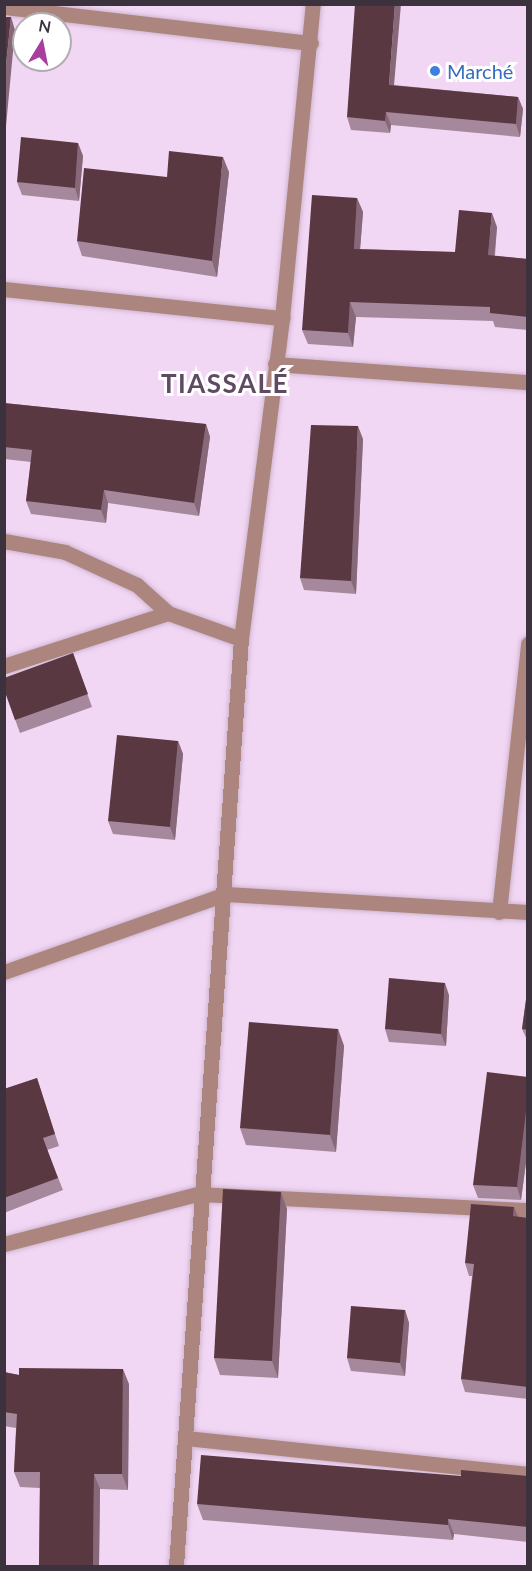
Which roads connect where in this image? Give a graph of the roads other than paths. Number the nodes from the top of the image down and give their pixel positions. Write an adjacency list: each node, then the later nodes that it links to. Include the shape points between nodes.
1 (313, 4): 3 (street)
2 (4, 7): 3 (street)
3 (311, 43): 5 (street)
4 (4, 289): 5 (street)
5 (282, 318): 6 (street)
6 (275, 364): 7 (street); 10 (street)
7 (528, 382)
8 (4, 541): 9 (street, via 65,552 137,585)
9 (168, 613): 10 (street); 12 (street)
10 (241, 639): 13 (street)
11 (528, 644): 14 (street)
12 (4, 666)
13 (225, 894): 14 (street); 16 (street); 17 (street)
14 (499, 912): 15 (street)
15 (528, 912)
16 (4, 972)
17 (198, 1194): 18 (street); 19 (street); 20 (street)
18 (528, 1210)
19 (4, 1244)
20 (186, 1438): 21 (street); 22 (street)
21 (528, 1474)
22 (176, 1566)

